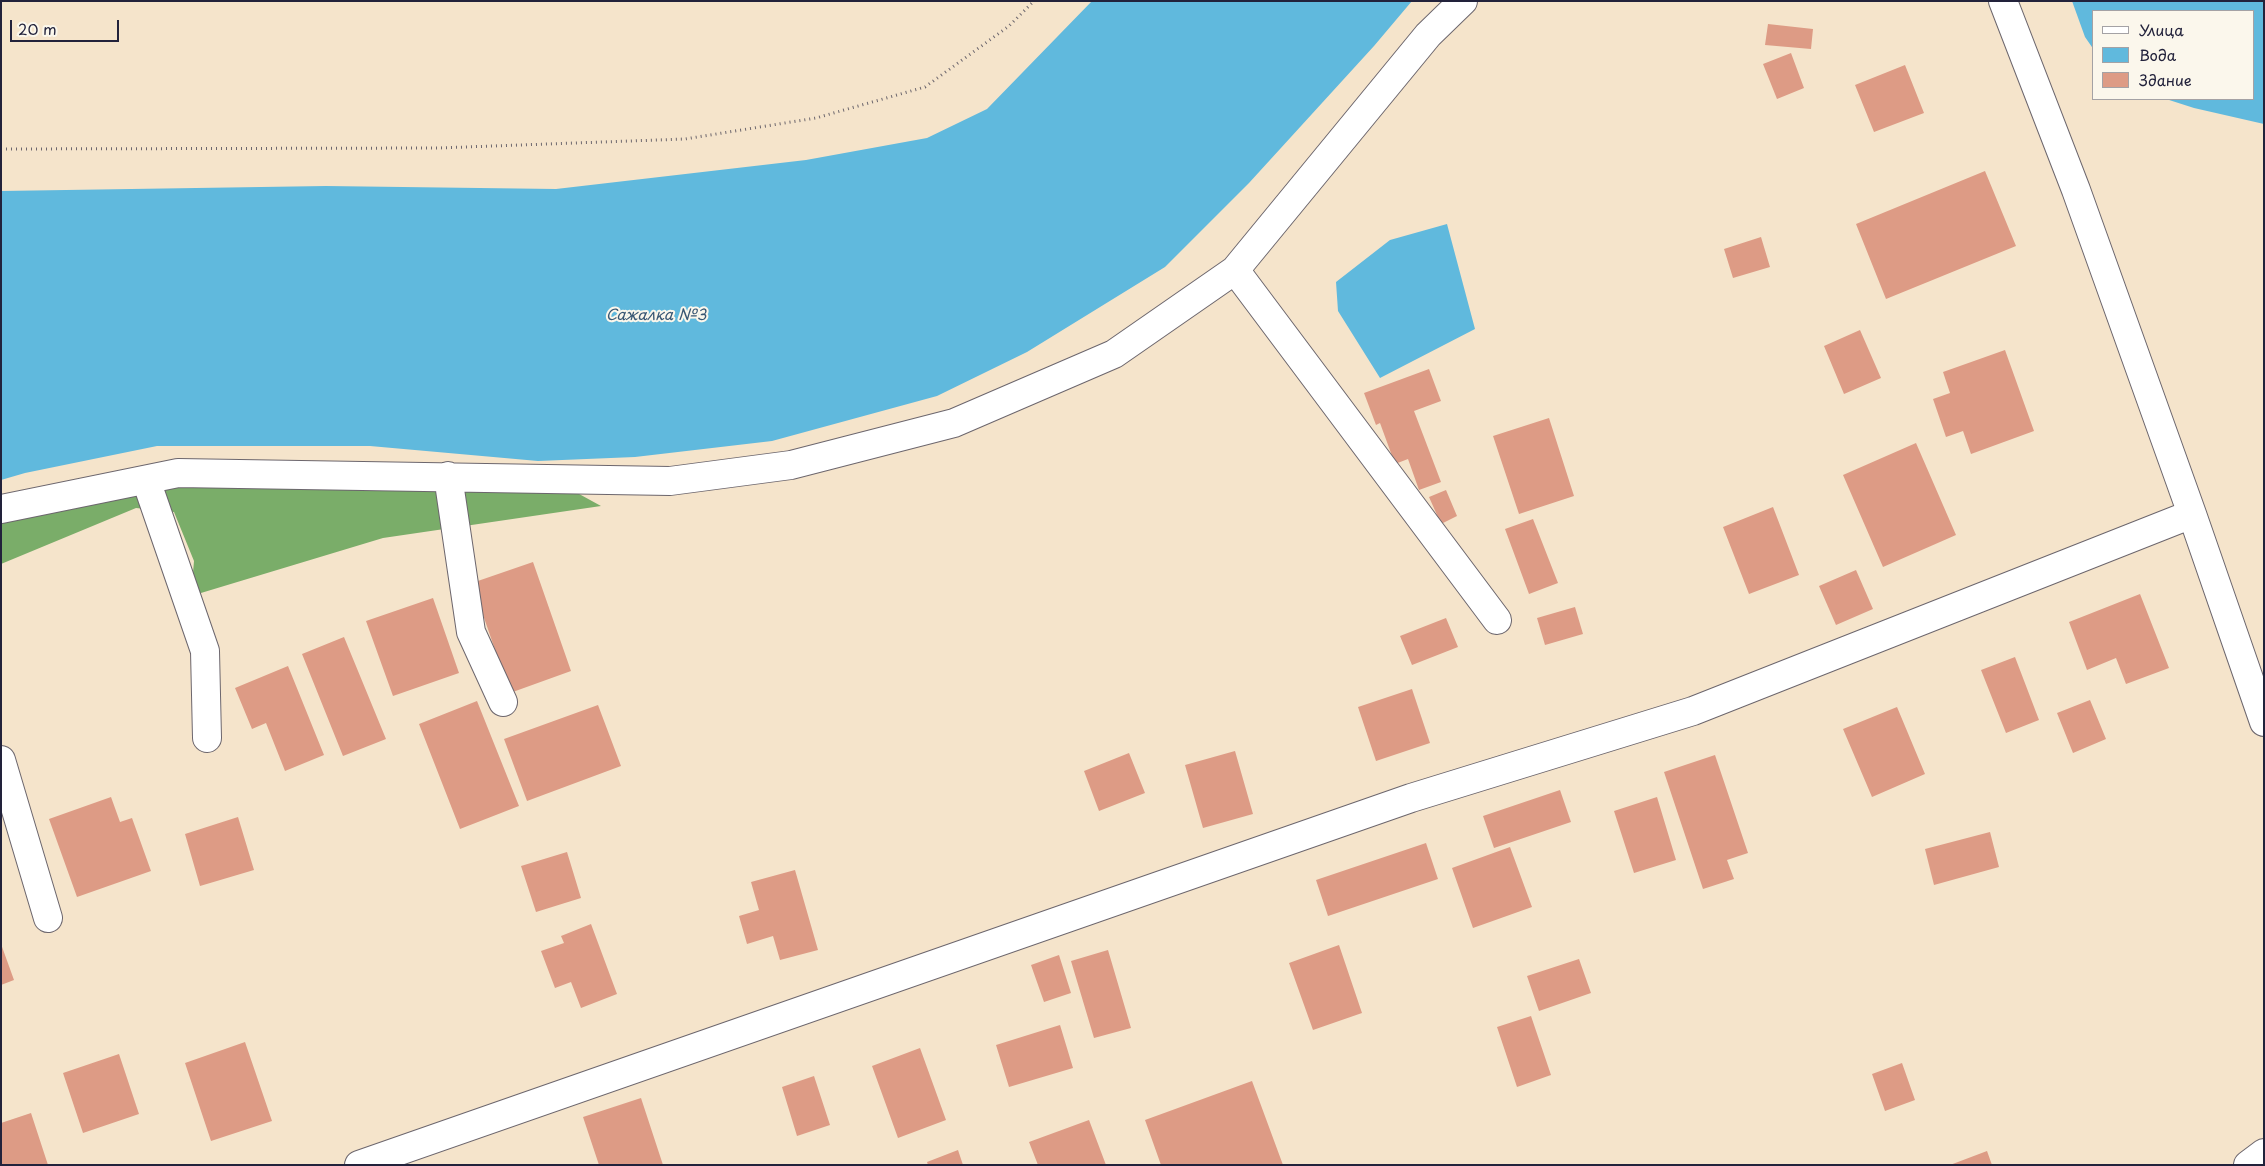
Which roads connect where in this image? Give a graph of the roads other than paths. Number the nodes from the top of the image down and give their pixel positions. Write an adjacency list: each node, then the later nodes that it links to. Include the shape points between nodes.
1 (1463, 1): 3 (street, via 1428,35)
2 (2003, 1): 7 (street, via 2076,190)
3 (1235, 270): 4 (street, via 1114,354 954,423 791,465 670,481); 8 (street)
4 (448, 476): 5 (street, via 178,473); 9 (street, via 471,632)
5 (146, 480): 6 (street); 11 (street, via 205,651)
6 (1, 509)
7 (2192, 514): 10 (street); 15 (street, via 1693,711 1410,798)
8 (1496, 620)
9 (503, 702)
10 (2264, 722)
11 (207, 738)
12 (1, 760): 13 (street)
13 (48, 918)
14 (2264, 1153): 16 (street)
15 (359, 1165)
16 (2248, 1165)

